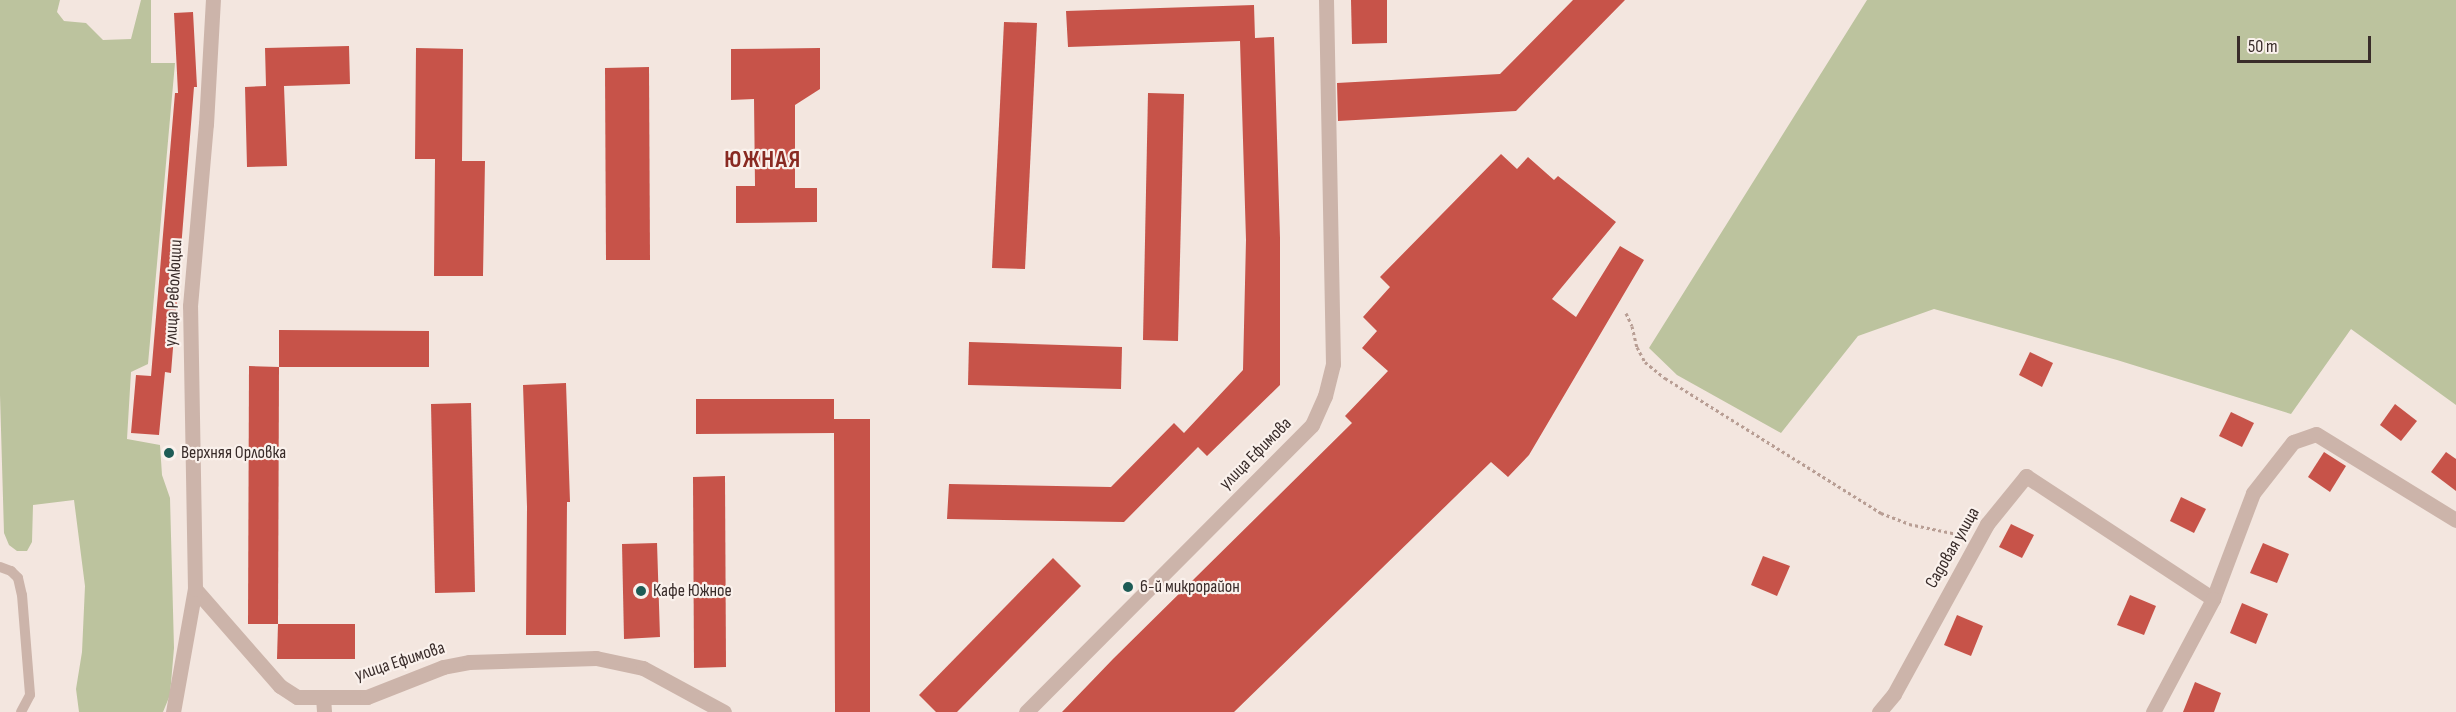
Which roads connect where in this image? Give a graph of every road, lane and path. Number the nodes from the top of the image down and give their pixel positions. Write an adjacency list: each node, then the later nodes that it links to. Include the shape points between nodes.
1 (213, 0): 7 (street, улица Революции, via 190,306)
2 (1326, 0): 13 (street, улица Ефимова, via 1333,364 1325,396 1312,425)
3 (1626, 313): 5 (path, via 1641,354 1665,378 1881,513 1910,524)
4 (2456, 520): 8 (street, via 2316,434 2293,442 2253,493)
5 (1979, 539): 8 (street, Садовая улица, via 2026,476); 14 (street, Садовая улица, via 1894,694)
6 (0, 567): 10 (lane, via 18,578 22,595 30,695)
7 (195, 589): 9 (street, улица Ефимова, via 280,686 297,697); 11 (street, улица Революции)
8 (2212, 599): 15 (street)
9 (324, 705): 12 (street, улица Ефимова, via 367,697 443,667 469,662 596,658 643,669)
10 (21, 712)
11 (173, 712)
12 (724, 712)
13 (1026, 712)
14 (1879, 712)
15 (2153, 712)

